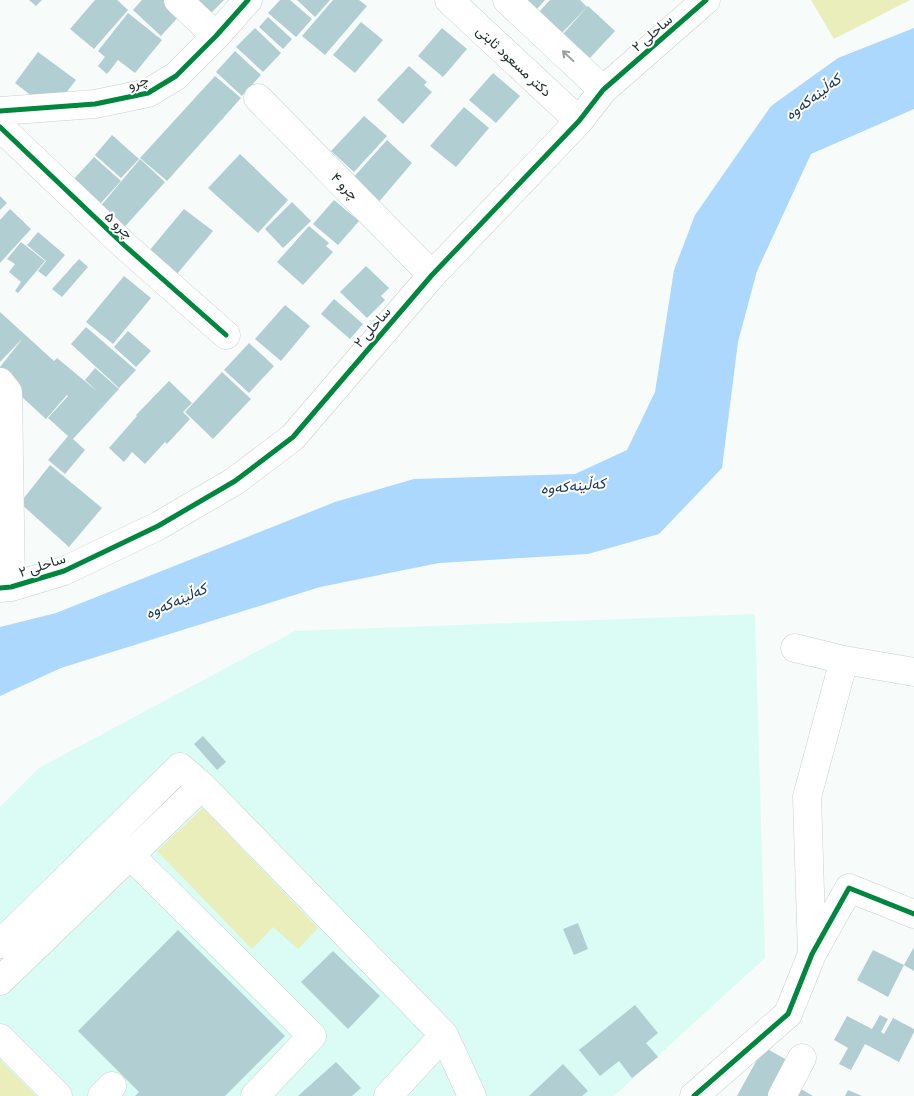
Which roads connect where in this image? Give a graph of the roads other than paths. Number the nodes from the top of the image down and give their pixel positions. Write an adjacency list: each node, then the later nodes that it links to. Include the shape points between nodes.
1 (178, 0): 6 (street)
2 (248, 0): 6 (street, چرو)
3 (449, 0): 10 (street, دکتر مسعود ثابتی)
4 (507, 0): 7 (street, one-way to 4)
5 (706, 0): 7 (street, ساحلی ۲)
6 (216, 36): 9 (street, چرو, via 176,76 148,93 95,104)
7 (603, 90): 10 (street, ساحلی ۲)
8 (258, 98): 12 (street, چرو ۴)
9 (0, 111)
10 (579, 121): 12 (street, ساحلی ۲)
11 (0, 127): 13 (street, چرو ۵, via 124,245)
12 (432, 275): 15 (street, ساحلی ۲, via 293,437 235,481 104,553 64,571)
13 (226, 335)
14 (0, 382): 15 (street, via 8,392)
15 (6, 587)
16 (795, 648): 17 (street)
17 (844, 660): 18 (street); 24 (street, via 807,797)
18 (914, 672)
19 (202, 786): 20 (street, via 180,767); 21 (street); 26 (street)
20 (108, 837): 21 (street); 23 (street)
21 (130, 855): 25 (street); 30 (street, via 312,1036)
22 (914, 914): 24 (street, via 849,888)
23 (0, 944)
24 (812, 954): 33 (street, via 788,1014)
25 (0, 981)
26 (444, 1035): 31 (street); 32 (street)
27 (0, 1038): 29 (street)
28 (802, 1058): 34 (street)
29 (58, 1096)
30 (255, 1096)
31 (388, 1096)
32 (472, 1096)
33 (694, 1096)
34 (782, 1096)

